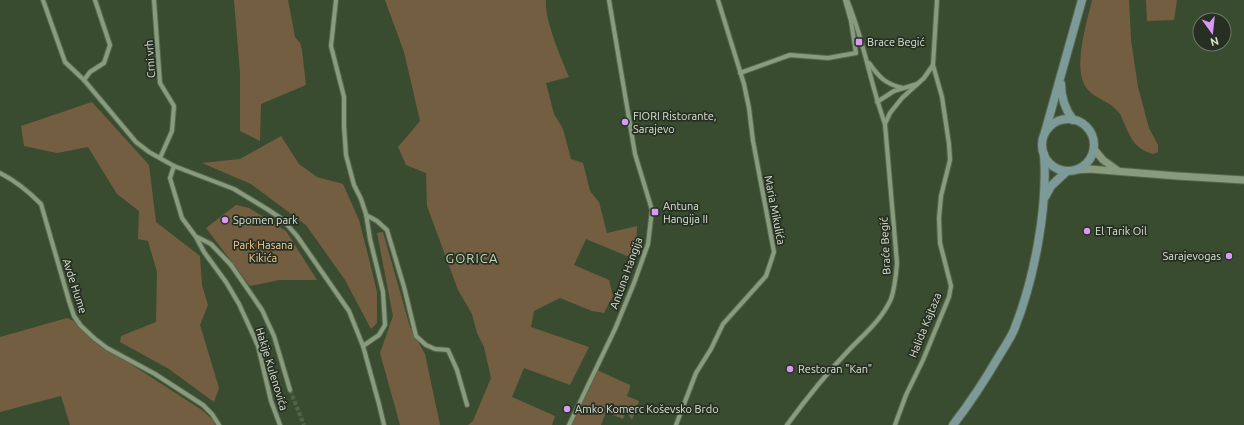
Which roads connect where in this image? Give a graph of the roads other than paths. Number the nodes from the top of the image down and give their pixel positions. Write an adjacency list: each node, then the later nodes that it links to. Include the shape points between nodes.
1 (43, 0): 14 (street, via 65,62)
2 (95, 0): 14 (street, via 110,45 104,63 90,72)
3 (154, 0): 23 (street, Crni vrh, via 160,83 174,106 172,131)
4 (336, 0): 31 (street, via 331,46 344,97 346,154 354,185)
5 (609, 0): 39 (street, Antuna Hangija, via 636,154 652,210 648,244 634,283)
6 (718, 0): 12 (street, Maria Mikulića)
7 (846, 0): 10 (street, via 860,32); 12 (street, via 856,53 828,58 790,55)
8 (937, 0): 11 (street, Halida Kajtaza)
9 (1082, 0): 13 (main road)
10 (867, 61): 16 (street, via 887,83); 17 (street)
11 (932, 64): 15 (street, Halida Kajtaza); 42 (street, Halida Kajtaza, via 942,97 949,144 950,160 941,196 939,218 940,243 951,286 929,347)
12 (740, 73): 40 (street, Maria Mikulića, via 749,108 774,252 766,276 723,324 711,350 696,373)
13 (1061, 75): 18 (main road, via 1063,102); 20 (main road)
14 (84, 80): 23 (street, via 136,142)
15 (919, 83): 16 (street); 19 (street, Halida Kajtaza, via 902,98)
16 (903, 88): 17 (street)
17 (877, 102): 19 (street)
18 (1073, 120): 20 (main road, via 1053,124); 21 (main road, via 1087,127 1092,134)
19 (885, 124): 41 (street, Braće Begić, via 897,263 891,298 875,325 821,381)
20 (1044, 136): 22 (main road)
21 (1094, 149): 25 (main road, via 1086,164); 27 (street)
22 (1044, 154): 26 (main road, via 1052,166); 30 (main road)
23 (160, 158): 24 (street)
24 (174, 166): 32 (street, Hakije Kulenovića, via 170,178 176,201 182,218); 33 (street, via 234,189 282,219 297,236 349,311)
25 (1076, 170): 26 (main road); 27 (street)
26 (1066, 171): 30 (main road, via 1051,186)
27 (1118, 172): 29 (street)
28 (0, 173): 36 (street, Avde Hume, via 14,181 41,204 69,301 81,326 107,348 155,374 203,405)
29 (1244, 180)
30 (1044, 199): 43 (main road, via 1030,275 1013,331 983,384)
31 (366, 214): 33 (street, via 383,292 385,325 378,335); 35 (street, via 387,230 416,336 435,349 448,350)
32 (196, 237): 34 (street, Hakije Kulenovića, via 211,244 231,265 254,296 274,336); 37 (street, Hakije Kulenovića, via 226,282 250,328 258,346 271,401)
33 (363, 346): 38 (street)
34 (290, 390)
35 (467, 405)
36 (219, 425)
37 (280, 425)
38 (384, 425)
39 (569, 425)
40 (676, 425)
41 (787, 425)
42 (895, 425)
43 (954, 425)

